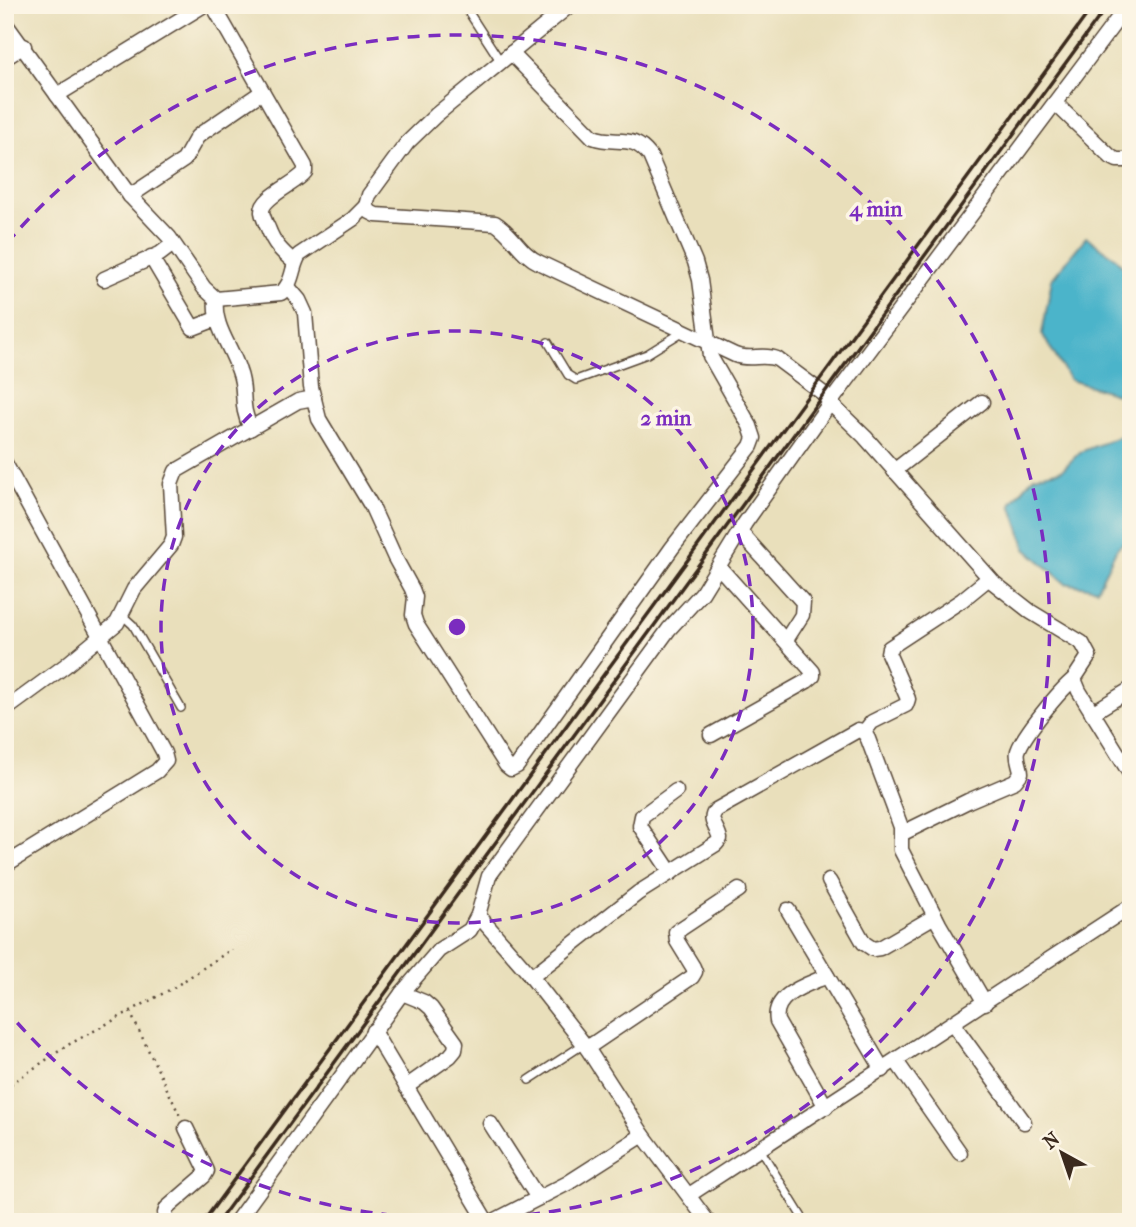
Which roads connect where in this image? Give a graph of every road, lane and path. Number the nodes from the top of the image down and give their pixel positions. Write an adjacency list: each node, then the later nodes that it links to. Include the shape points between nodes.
1 (204, 5): 11 (street)
2 (211, 5): 10 (street)
3 (464, 5): 8 (lane)
4 (570, 5): 8 (street)
5 (1128, 5): 12 (street)
6 (5, 23): 7 (street)
7 (23, 46): 9 (street); 11 (street)
8 (506, 57): 15 (street, via 407,143); 25 (street, via 593,137 637,143 650,156 695,262)
9 (5, 58)
10 (262, 92): 14 (street, via 202,132 184,160); 18 (street, via 305,166 301,177 269,199 262,212 277,248)
11 (57, 95): 14 (street)
12 (1056, 104): 13 (street, via 1111,157); 28 (street)
13 (1131, 160)
14 (130, 196): 16 (street)
15 (366, 206): 18 (street); 23 (street, via 376,215 495,223 530,258)
16 (173, 244): 17 (street); 21 (street)
17 (151, 257): 19 (street); 22 (street, via 193,328)
18 (294, 262): 20 (street)
19 (104, 279)
20 (288, 287): 21 (street, via 281,293); 26 (street, via 305,313)
21 (216, 299): 22 (street)
22 (216, 319): 29 (street, via 240,372 243,412)
23 (684, 331): 24 (lane, via 647,354 576,380); 25 (street)
24 (548, 342)
25 (707, 342): 26 (street, via 713,364 754,433 751,446 511,769 416,624 412,589 372,507 322,427); 28 (street, via 744,359 769,355)
26 (314, 398): 29 (street, via 298,401)
27 (982, 402): 31 (street)
28 (830, 403): 31 (street); 32 (street)
29 (251, 428): 35 (street, via 173,476 174,537 134,589)
30 (5, 463): 36 (street)
31 (894, 471): 34 (street)
32 (740, 532): 33 (street); 37 (street, via 803,603 802,615)
33 (719, 567): 37 (street); 54 (street, via 668,629 489,876)
34 (989, 578): 38 (street, via 1031,612 1082,643 1089,656); 43 (street, via 889,648 908,699 906,705 872,722)
35 (121, 615): 36 (street); 40 (lane, via 133,625)
36 (100, 638): 41 (street); 48 (street, via 166,761 157,771)
37 (786, 640): 44 (street, via 813,676)
38 (1074, 679): 42 (street); 47 (street, via 1056,696 1020,748 1021,773 1015,781)
39 (1131, 688): 42 (street)
40 (181, 708)
41 (5, 710)
42 (1092, 713): 45 (street)
43 (864, 732): 47 (street); 49 (street, via 850,733 716,810 711,821 720,839)
44 (711, 735)
45 (1129, 767)
46 (676, 791): 49 (street, via 639,821)
47 (903, 834): 55 (street, via 901,850)
48 (5, 865)
49 (671, 873): 58 (street, via 638,893)
50 (829, 881): 55 (street, via 864,943 873,949)
51 (739, 890): 64 (street, via 676,932 694,967 692,976)
52 (1131, 906): 60 (street)
53 (788, 910): 57 (street)
54 (478, 915): 58 (street); 59 (street, via 470,930 439,950)
55 (935, 916): 60 (street)
56 (232, 949): 61 (path)
57 (827, 976): 66 (street); 70 (street, via 784,997 776,1014)
58 (531, 977): 64 (street)
59 (402, 993): 63 (street); 68 (street, via 431,1008 456,1043 450,1056)
60 (985, 1003): 62 (street)
61 (130, 1012): 69 (path, via 68,1045); 73 (path)
62 (953, 1024): 65 (street); 71 (street)
63 (373, 1031): 68 (street); 80 (street)
64 (586, 1046): 67 (lane); 74 (street)
65 (896, 1061): 66 (street); 76 (street)
66 (883, 1070): 70 (street)
67 (529, 1080)
68 (406, 1087): 81 (street)
69 (5, 1088)
70 (826, 1107): 75 (street)
71 (1024, 1122)
72 (490, 1123): 78 (street)
73 (186, 1128): 79 (street, via 207,1171 167,1208)
74 (643, 1135): 77 (street); 78 (street)
75 (760, 1149): 77 (street); 83 (lane)
76 (960, 1153)
77 (689, 1195): 82 (street)
78 (538, 1198): 81 (street)
79 (167, 1222)
80 (236, 1222)
81 (489, 1222)
82 (708, 1222)
83 (805, 1222)

